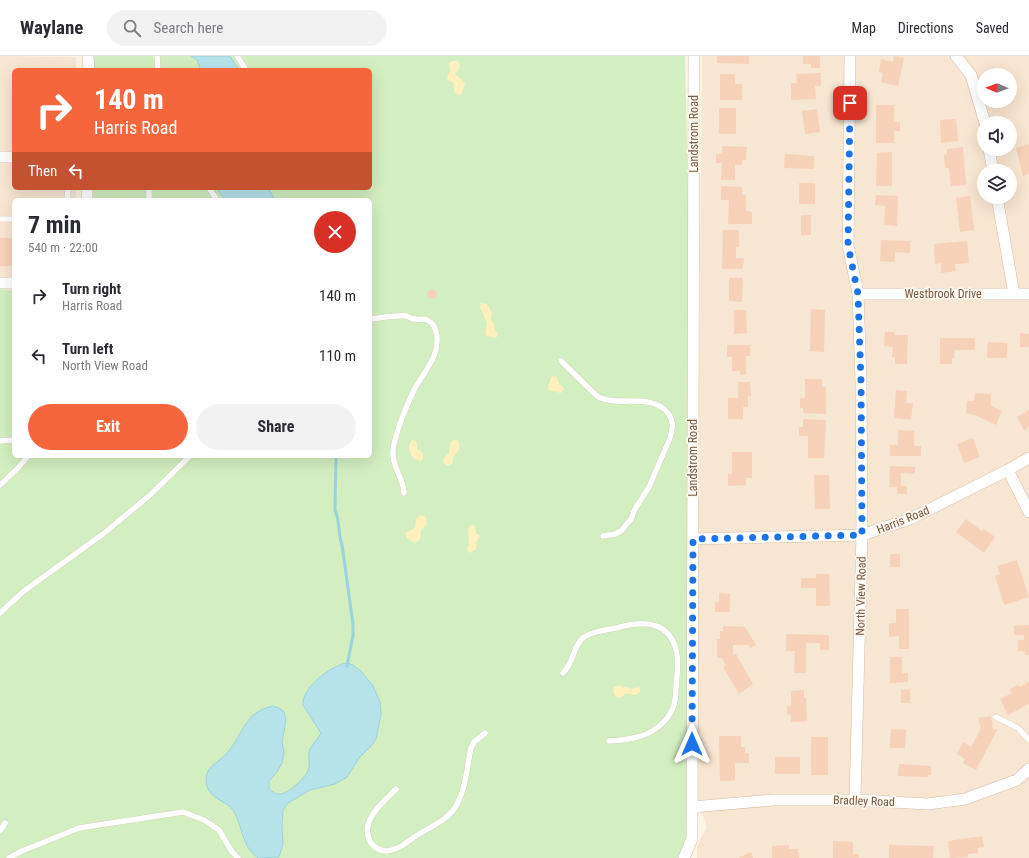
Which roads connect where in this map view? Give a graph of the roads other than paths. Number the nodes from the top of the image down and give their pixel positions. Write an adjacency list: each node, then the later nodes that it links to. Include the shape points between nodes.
1 (88, 56): 7 (street)
2 (157, 56): 8 (lane)
3 (237, 56): 9 (lane)
4 (694, 56): 38 (street, Landstrom Road)
5 (850, 56): 22 (street, North View Road, via 848,245)
6 (956, 56): 10 (street, via 971,75)
7 (89, 68)
8 (158, 68)
9 (245, 68)
10 (983, 116)
11 (0, 157): 12 (street)
12 (12, 157)
13 (68, 190): 14 (lane)
14 (68, 198)
15 (998, 204): 23 (street)
16 (0, 219): 17 (lane)
17 (12, 219)
18 (0, 283): 19 (street)
19 (12, 283)
20 (0, 288): 21 (lane)
21 (12, 288)
22 (858, 294): 23 (street, Westbrook Drive); 36 (street, North View Road)
23 (1014, 294): 24 (street, Westbrook Drive)
24 (1029, 294)
25 (372, 319): 34 (lane, via 402,316 429,320 436,333 434,356 404,411 394,444 392,455 404,485)
26 (561, 361): 37 (lane, via 604,400 654,403 665,410 673,424 673,431 649,487 631,519 621,531)
27 (12, 440): 28 (lane)
28 (0, 441)
29 (26, 458): 33 (lane)
30 (188, 458): 39 (lane, via 144,500 103,534 24,591)
31 (1029, 458): 32 (street, Harris Road)
32 (1008, 470): 35 (street); 36 (street, Harris Road, via 910,519)
33 (0, 485)
34 (404, 494)
35 (1029, 512)
36 (862, 535): 38 (street, Harris Road); 47 (street, North View Road)
37 (603, 536)
38 (693, 539): 48 (street, Landstrom Road)
39 (0, 613)
40 (563, 673): 44 (lane, via 568,668 578,645 593,633 623,626 648,624 659,627 674,644 678,660 674,706 671,713 663,723 640,737)
41 (996, 717): 43 (lane, via 1018,728)
42 (485, 733): 46 (lane, via 471,748 463,789 457,805 448,816 396,849 379,850 370,840 368,824 377,808)
43 (1029, 740)
44 (609, 741)
45 (1029, 769): 47 (street, Bradley Road, via 1017,780 965,799 928,804)
46 (396, 789)
47 (855, 800): 48 (street, Bradley Road, via 774,800)
48 (692, 807): 53 (street, Landstrom Road, via 692,839)
49 (5, 823): 50 (lane)
50 (0, 831)
51 (9, 858): 52 (lane, via 79,828 183,812 204,820 219,830)
52 (238, 858)
53 (684, 858)

